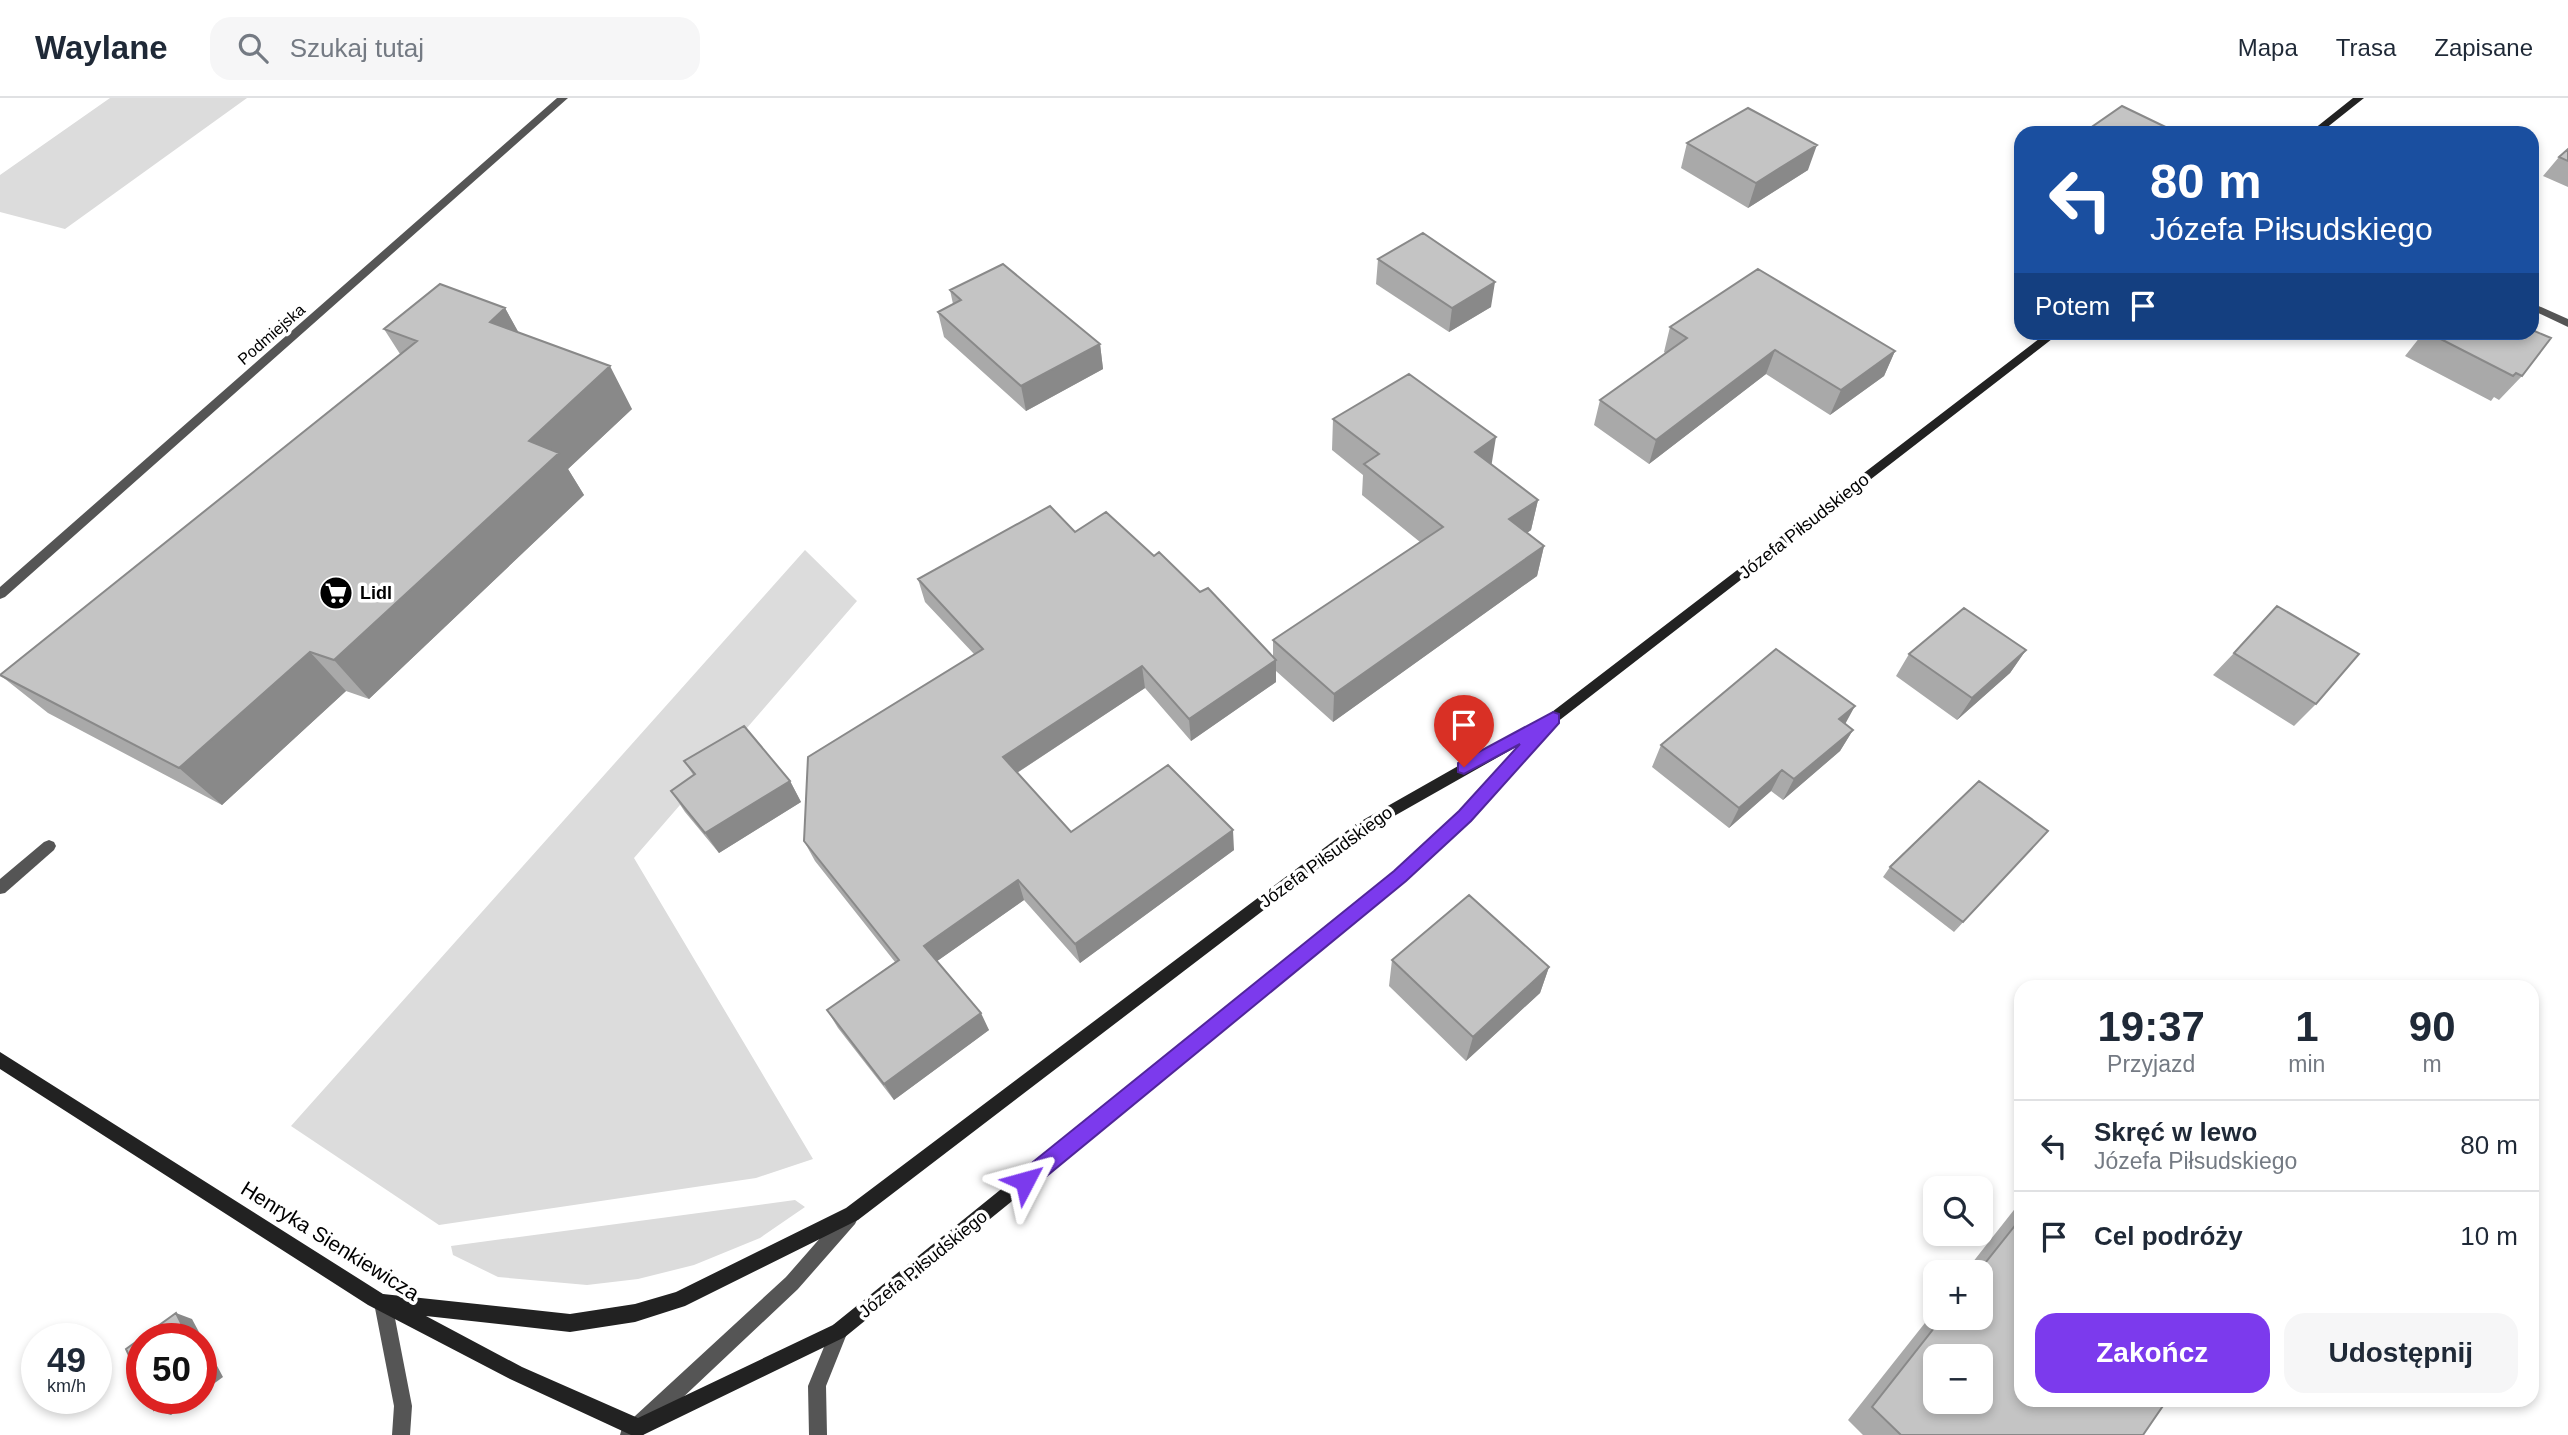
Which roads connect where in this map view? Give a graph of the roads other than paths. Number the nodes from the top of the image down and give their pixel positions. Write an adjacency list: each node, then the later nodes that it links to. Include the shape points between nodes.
1 (563, 98): 7 (street, Podmiejska)
2 (2359, 98): 3 (main road)
3 (2323, 126)
4 (2539, 309): 5 (street)
5 (2568, 323)
6 (2046, 340): 8 (main road, Józefa Piłsudskiego)
7 (0, 594)
8 (1553, 719): 12 (main road, Józefa Piłsudskiego, via 1361,828); 14 (main road, Józefa Piłsudskiego, via 1465,816 1400,876)
9 (49, 846): 10 (street)
10 (0, 888)
11 (0, 1060): 13 (main road, Henryka Sienkiewicza)
12 (852, 1214): 13 (main road, via 679,1300 635,1313 570,1322); 15 (street, Józefa Piłsudskiego, via 792,1283)
13 (383, 1303): 15 (main road, Henryka Sienkiewicza); 16 (street, via 403,1406)
14 (839, 1331): 15 (main road, Józefa Piłsudskiego); 17 (street, via 817,1386)
15 (639, 1433)
16 (401, 1435)
17 (818, 1435)

